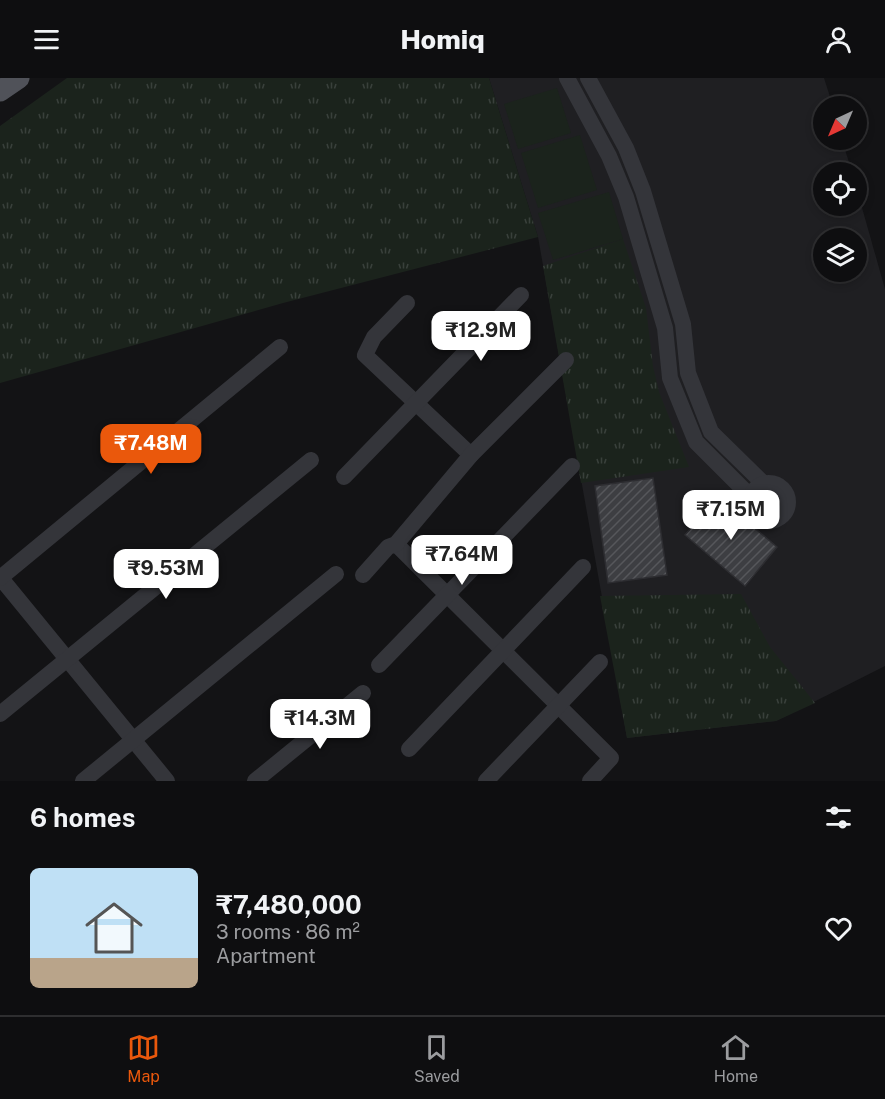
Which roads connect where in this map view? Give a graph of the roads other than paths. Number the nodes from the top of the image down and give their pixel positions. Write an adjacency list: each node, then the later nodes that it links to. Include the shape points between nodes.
1 (18, 78): 4 (main road)
2 (567, 78): 15 (street, via 626,197 665,328 670,378 696,442)
3 (588, 78): 14 (street, via 626,148 643,190 683,324 688,373 711,432)
4 (0, 91)
5 (521, 295): 9 (street)
6 (407, 303): 9 (street, via 374,338 365,355)
7 (280, 346): 20 (street)
8 (566, 360): 10 (street)
9 (416, 406): 10 (street); 13 (street)
10 (471, 455): 16 (street)
11 (311, 460): 23 (street)
12 (572, 466): 21 (street)
13 (344, 477)
14 (764, 484): 15 (street); 15 (street, via 776,485 786,494 788,506 780,518 761,519 751,510)
15 (751, 497)
16 (396, 544): 19 (street, via 388,547); 21 (street)
17 (583, 567): 22 (street)
18 (336, 574): 29 (street)
19 (363, 575)
20 (0, 578): 23 (street)
21 (446, 595): 22 (street); 25 (street)
22 (504, 651): 27 (street); 30 (street)
23 (67, 659): 28 (street); 29 (street)
24 (600, 662): 27 (street)
25 (379, 665)
26 (363, 693): 33 (street)
27 (560, 705): 34 (street); 35 (street, via 611,758)
28 (0, 714)
29 (133, 740): 31 (street); 32 (street)
30 (409, 749)
31 (83, 781)
32 (167, 781)
33 (255, 781)
34 (486, 781)
35 (590, 781)

